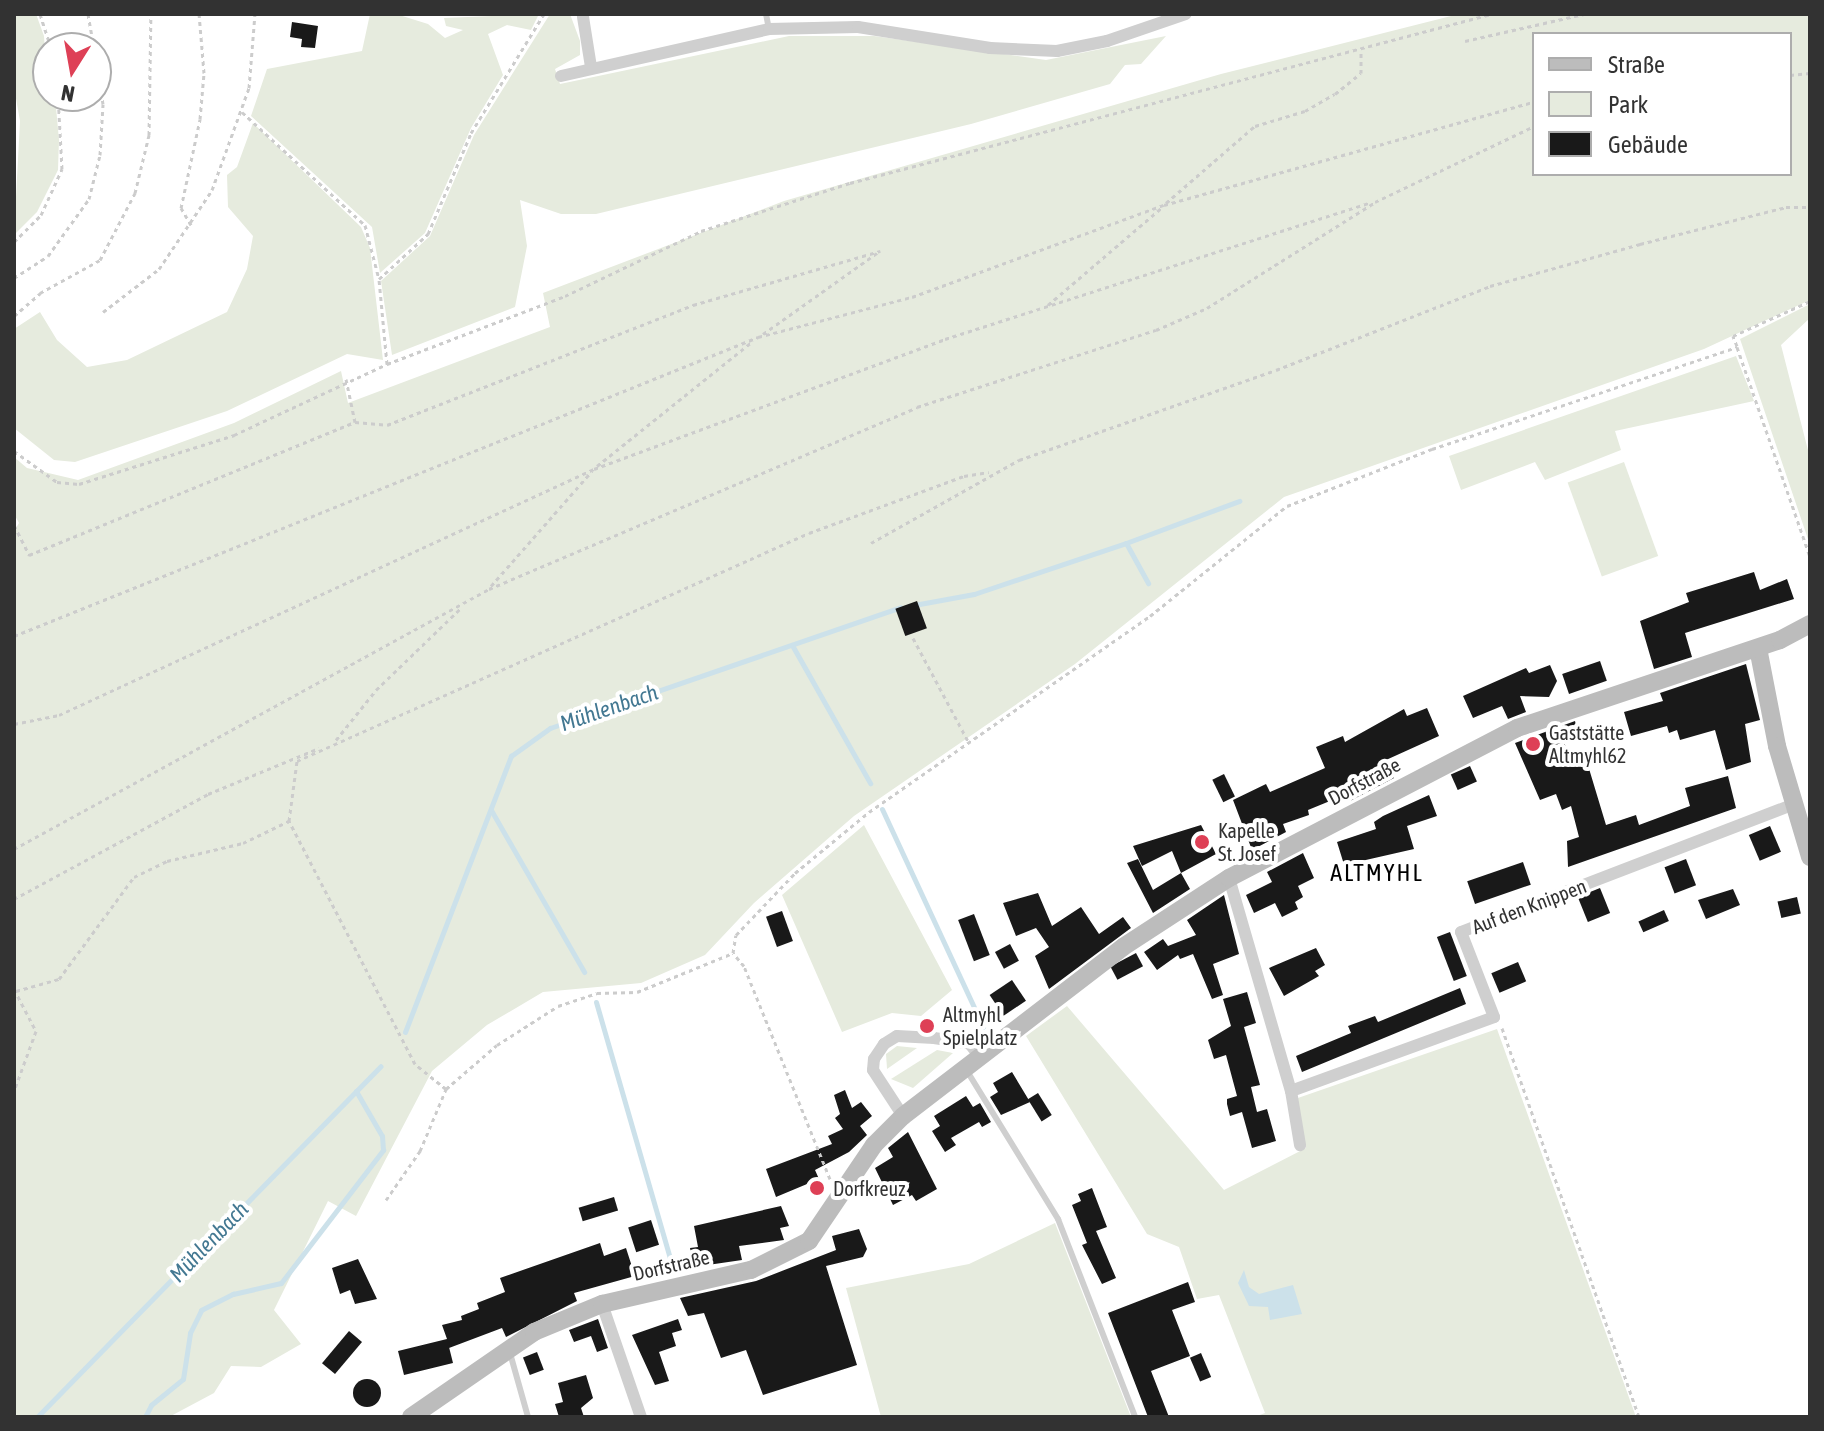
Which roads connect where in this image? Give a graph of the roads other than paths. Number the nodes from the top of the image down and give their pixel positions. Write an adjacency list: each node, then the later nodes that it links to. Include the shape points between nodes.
1 (766, 14): 4 (lane)
2 (1186, 14): 4 (street, via 1107,41 1057,51 990,48 858,27)
3 (589, 15): 5 (street)
4 (769, 29): 5 (street)
5 (591, 67): 6 (street)
6 (561, 76)
7 (1810, 624): 8 (main road, Dorfstraße)
8 (1758, 648): 9 (main road); 11 (main road, Dorfstraße, via 1517,728)
9 (1795, 804): 10 (main road); 13 (street, Auf den Knippen, via 1461,932 1494,1017)
10 (1810, 857)
11 (1229, 878): 12 (main road, Dorfstraße, via 1123,947); 13 (street)
12 (973, 1063): 14 (main road, Dorfstraße); 14 (street, via 970,1044 897,1036 884,1044 873,1070); 21 (lane, via 1058,1219)
13 (1291, 1091): 15 (street)
14 (903, 1116): 16 (main road, Dorfstraße, via 841,1191 809,1241 787,1255 751,1270)
15 (1300, 1145)
16 (602, 1304): 17 (main road, Dorfstraße, via 534,1332); 20 (street)
17 (509, 1350): 18 (main road, Dorfstraße); 19 (lane)
18 (411, 1417)
19 (528, 1417)
20 (641, 1417)
21 (1135, 1417)

